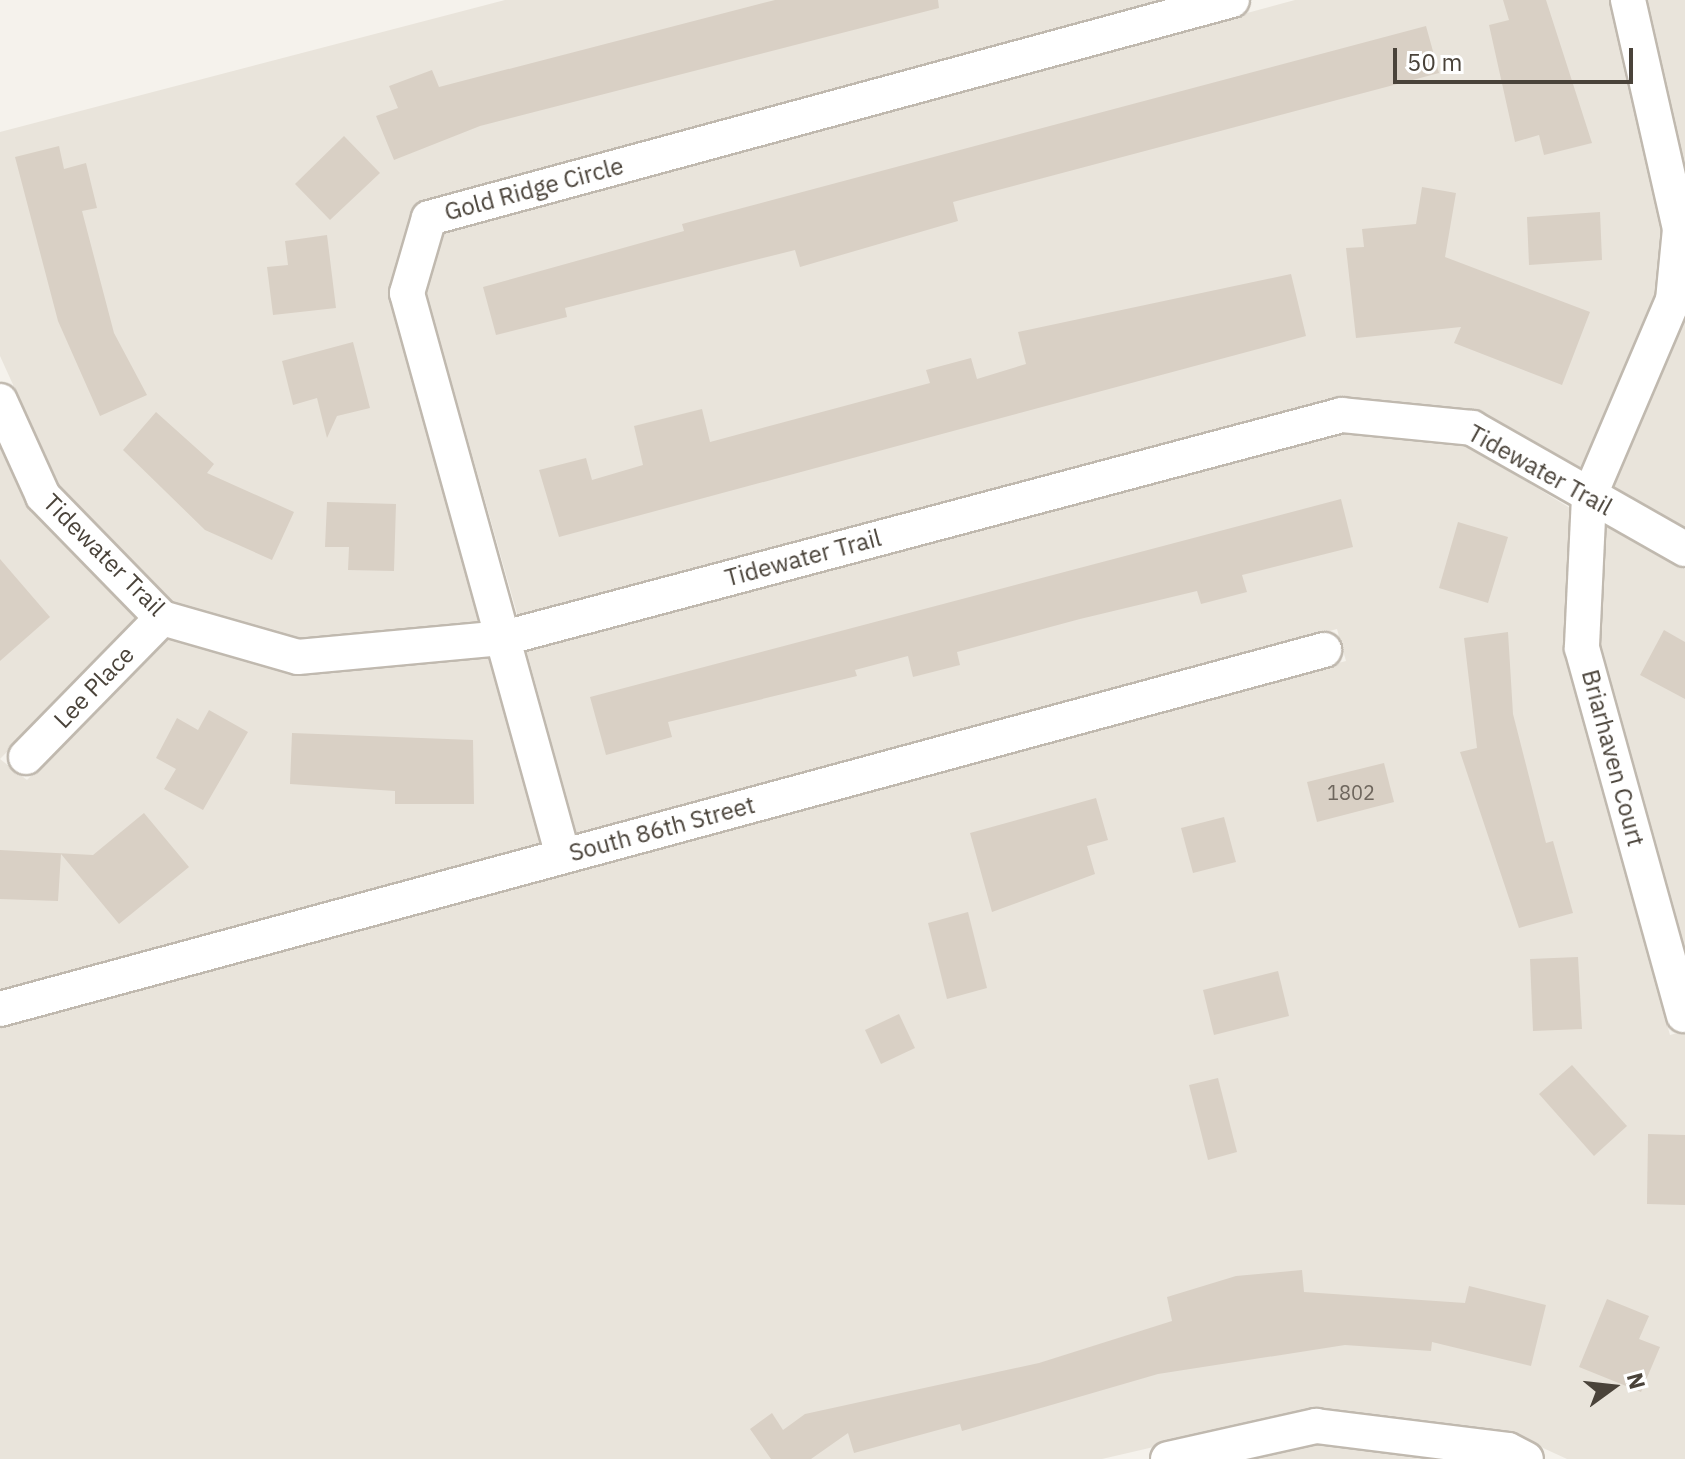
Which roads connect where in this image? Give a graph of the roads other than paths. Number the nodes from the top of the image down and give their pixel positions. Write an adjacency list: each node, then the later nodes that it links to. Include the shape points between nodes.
1 (1232, 0): 7 (street, Gold Ridge Circle, via 429,218 407,293)
2 (1628, 0): 4 (street, via 1680,229 1673,300)
3 (0, 401): 6 (street, Tidewater Trail, via 43,496)
4 (1589, 497): 5 (street, Tidewater Trail); 7 (street, Tidewater Trail, via 1472,428 1342,415); 12 (street, Briarhaven Court, via 1582,648)
5 (1685, 549)
6 (162, 618): 7 (street, Tidewater Trail, via 298,657); 9 (street, Lee Place)
7 (504, 638): 10 (street, Gold Ridge Circle)
8 (1324, 650): 10 (street, South 86th Street)
9 (26, 757)
10 (563, 856): 11 (street, South 86th Street)
11 (0, 1009)
12 (1684, 1015)
13 (1168, 1459): 14 (street, via 1316,1426 1508,1450)
14 (1526, 1459)

